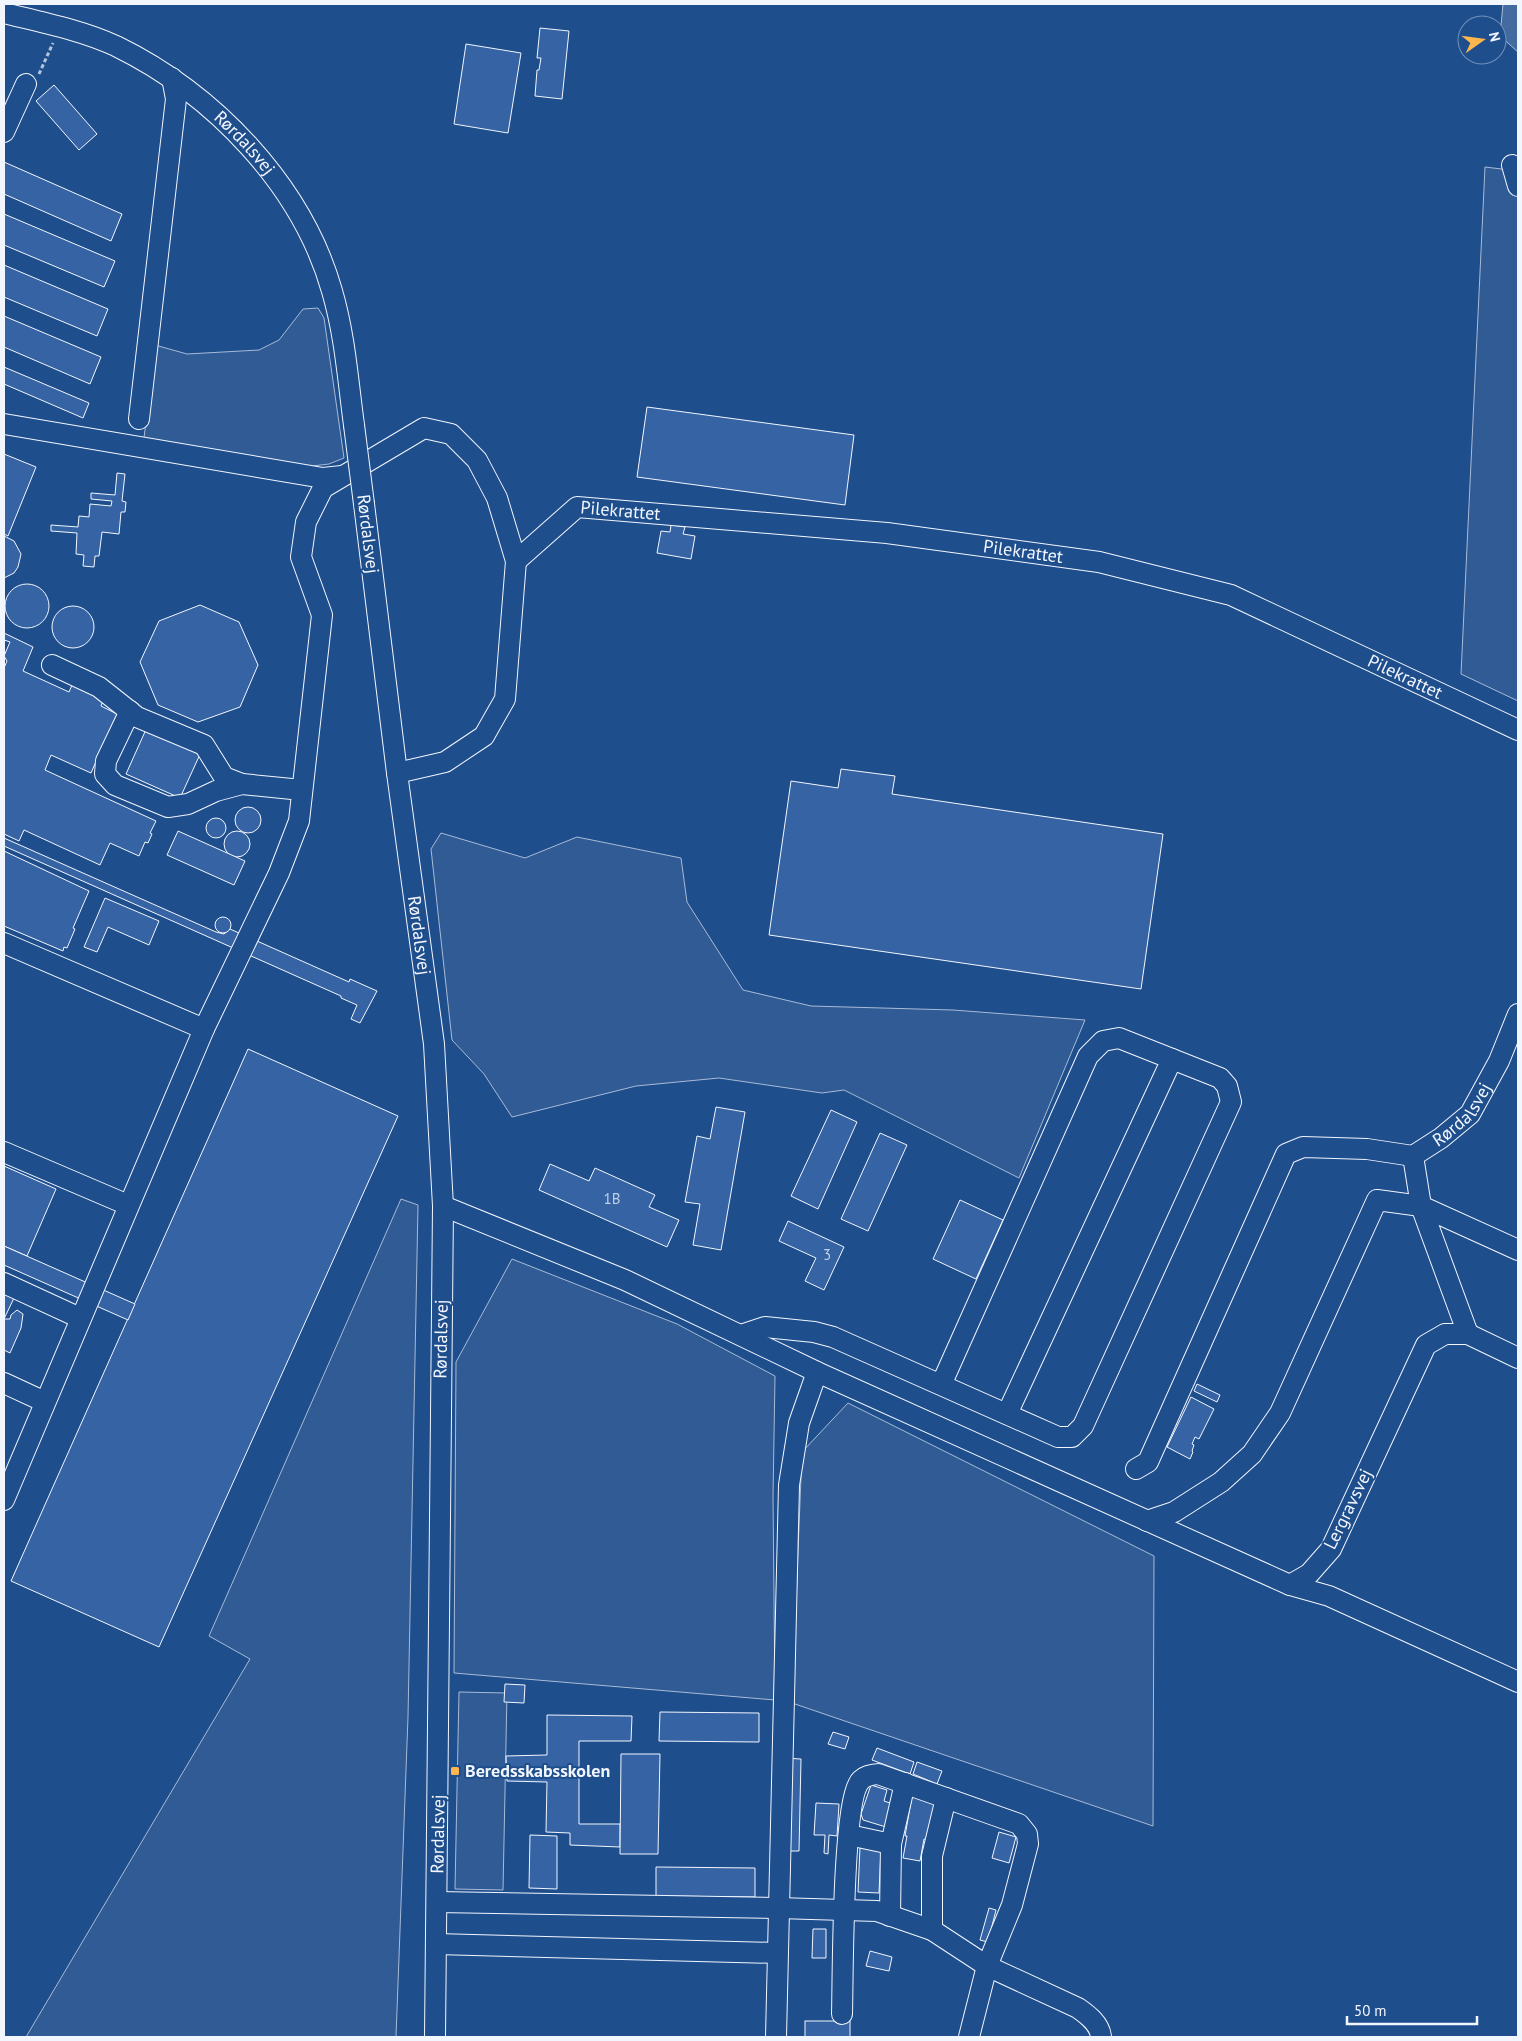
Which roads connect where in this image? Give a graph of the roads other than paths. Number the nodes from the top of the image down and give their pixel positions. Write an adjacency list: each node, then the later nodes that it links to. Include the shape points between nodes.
1 (4, 13): 2 (street, Rørdalsvej, via 60,26 115,46)
2 (172, 78): 7 (street, via 176,99); 14 (street, Rørdalsvej, bridge, via 216,113 257,156 296,207 332,291 354,425)
3 (26, 84): 4 (street)
4 (4, 132)
5 (1512, 165): 6 (street)
6 (1518, 186)
7 (139, 419)
8 (4, 424): 9 (street, via 323,478)
9 (344, 476): 10 (street, via 424,428 451,434 477,460 497,498); 16 (street, via 324,488 306,522 300,557 322,615)
10 (516, 561): 13 (street, Pilekrattet, via 577,507 887,533 1099,562 1231,595); 14 (street, via 505,699 484,736 445,762)
11 (52, 665): 12 (street, via 99,688)
12 (130, 711): 15 (street, via 137,717 204,745 224,777); 15 (street, via 106,761 105,774 115,786 168,807 188,804)
13 (1518, 730)
14 (397, 773): 24 (street, Rørdalsvej, via 434,1044)
15 (242, 784): 16 (street)
16 (302, 790): 19 (street, via 299,821 279,873)
17 (4, 943): 19 (street)
18 (1518, 1014): 22 (street, Rørdalsvej, via 1500,1061 1470,1114)
19 (204, 1029): 23 (street)
20 (1172, 1059): 34 (street, via 1118,1038 1103,1041 1088,1056); 36 (street); 36 (street, via 1220,1078 1227,1086 1231,1102 1083,1426 1072,1437 1058,1437)
21 (4, 1152): 23 (street)
22 (1413, 1156): 25 (street, Rørdalsvej); 37 (street, via 1367,1149 1303,1147 1286,1154 1148,1462)
23 (128, 1205): 28 (street)
24 (443, 1206): 30 (street, via 625,1280); 46 (street, Rørdalsvej)
25 (1421, 1206): 26 (street); 29 (street); 39 (street, via 1377,1200 1280,1413 1252,1454 1221,1482 1174,1512)
26 (1518, 1250)
27 (4, 1283): 28 (street)
28 (80, 1318): 35 (street)
29 (1468, 1334): 31 (street, Lergravsvej); 40 (street, Lergravsvej, via 1446,1334 1426,1345 1331,1549 1309,1574)
30 (741, 1335): 32 (street); 34 (street, via 766,1327 814,1332 833,1337)
31 (1518, 1358)
32 (817, 1372): 39 (street); 47 (street, via 799,1423 789,1485)
33 (4, 1383): 35 (street)
34 (941, 1385): 36 (street)
35 (45, 1402): 38 (street)
36 (1007, 1414)
37 (1136, 1468)
38 (4, 1500)
39 (1147, 1521): 40 (street)
40 (1290, 1585): 41 (street, via 1329,1596)
41 (1518, 1682)
42 (905, 1784): 43 (street); 44 (street, via 878,1774 860,1780 855,1791); 45 (street)
43 (946, 1798): 50 (street, via 932,1856); 53 (street, via 1019,1824 1027,1834 1028,1844 1012,1905)
44 (849, 1835): 45 (street); 48 (street)
45 (891, 1844): 49 (street)
46 (437, 1902): 47 (street); 51 (street, Rørdalsvej)
47 (778, 1908): 48 (street); 52 (street)
48 (844, 1910): 49 (street, via 876,1911); 54 (street)
49 (890, 1916): 50 (street)
50 (932, 1930): 53 (street)
51 (436, 1944): 52 (street); 55 (street, Rørdalsvej)
52 (777, 1952): 56 (street)
53 (987, 1966): 57 (street); 58 (street, via 1078,2008 1091,2018)
54 (842, 2014)
55 (435, 2037)
56 (776, 2037)
57 (969, 2037)
58 (1101, 2037)

